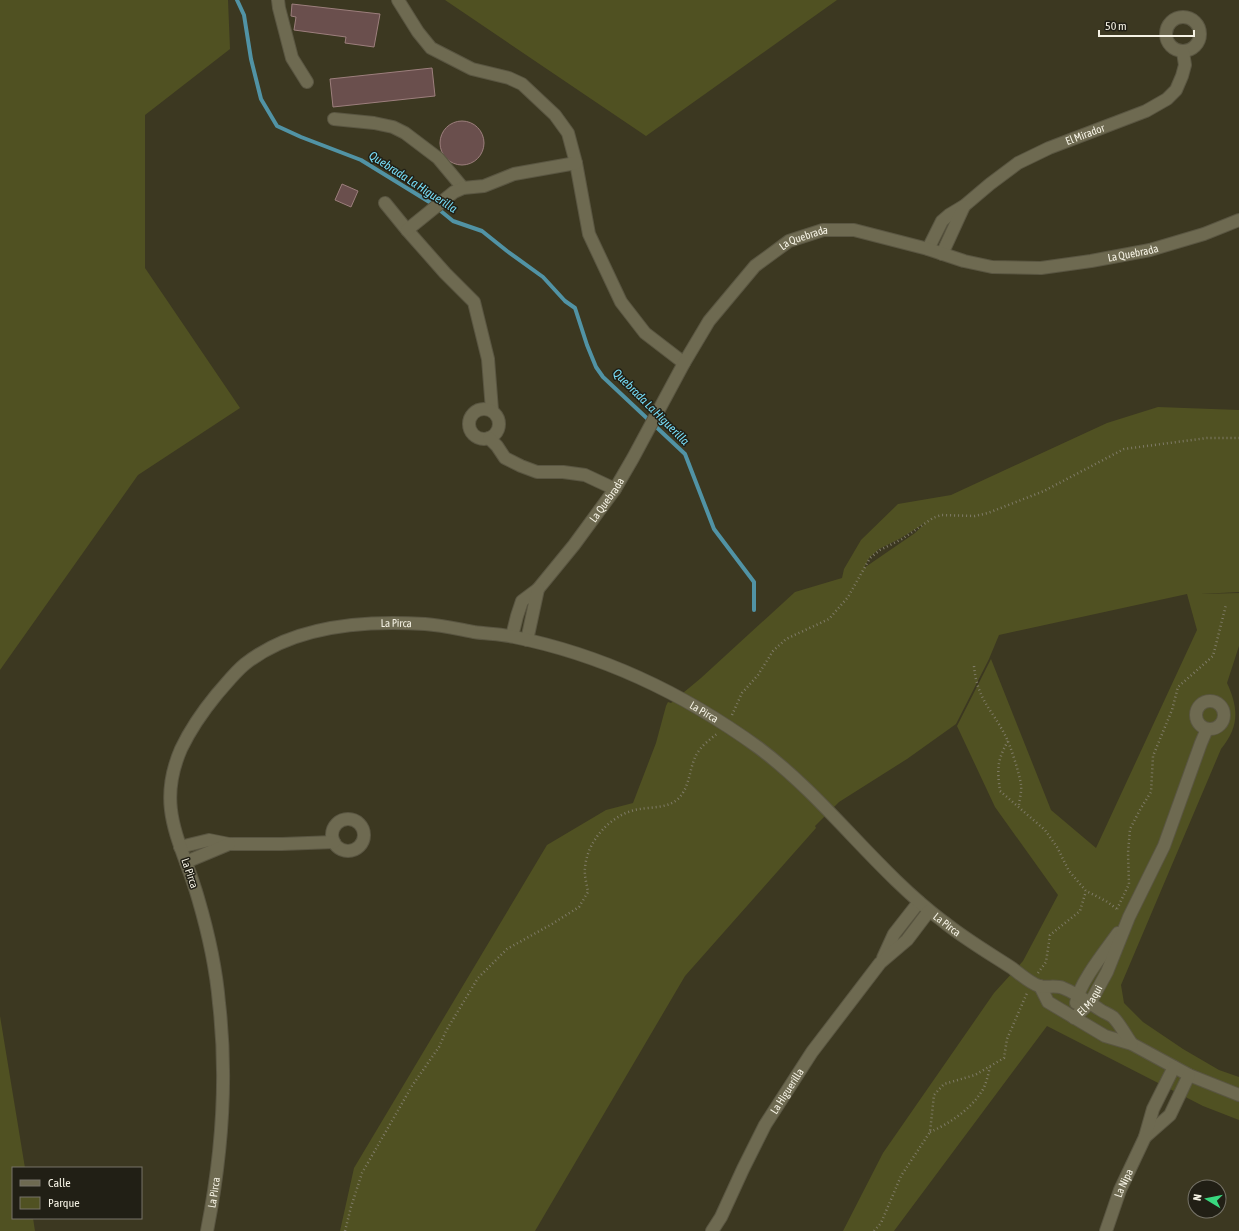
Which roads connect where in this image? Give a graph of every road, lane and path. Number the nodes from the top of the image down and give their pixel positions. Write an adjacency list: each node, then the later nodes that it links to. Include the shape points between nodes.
1 (278, 0): 4 (street, via 292,58)
2 (398, 0): 6 (street, via 431,48 472,69 509,78 522,84 555,116 568,133)
3 (1184, 52): 9 (street, El Mirador, via 1185,65 1182,76 1176,90 1167,100 1018,163)
4 (307, 82)
5 (334, 119): 7 (street, via 374,123 393,127 405,133 438,158)
6 (576, 163): 7 (street, via 514,174 484,186); 14 (street, via 589,234 621,302 645,333)
7 (463, 188): 11 (street, via 454,192)
8 (385, 203): 11 (street)
9 (964, 206): 12 (street, El Mirador, via 942,222); 13 (street, El Mirador)
10 (1239, 220): 13 (street, La Quebrada, via 1204,234 1150,250 1041,268 992,267)
11 (407, 230): 15 (street, via 474,302 488,359)
12 (928, 249): 13 (street, La Quebrada); 14 (street, La Quebrada, via 854,230 823,230 789,241 755,266 709,321)
13 (942, 254)
14 (684, 363): 18 (street, La Quebrada)
15 (492, 410): 16 (street, via 499,419 499,424 495,434); 16 (street, via 477,410 469,421 469,426 476,437)
16 (489, 438): 18 (street, via 506,458 521,466 537,472 585,475)
17 (1239, 438): 24 (path, via 1207,438 1124,449 1044,490 988,513 975,516 941,515 933,518 870,558 848,597 829,619 786,639 773,651 758,675 742,693)
18 (615, 489): 19 (street, La Quebrada)
19 (538, 589): 21 (street, La Quebrada, via 522,601); 22 (street, La Quebrada)
20 (1226, 605): 34 (path, via 1213,656 1178,687 1172,710 1153,756 1151,792 1130,829 1129,884)
21 (512, 636): 22 (street, La Pirca); 30 (street, La Pirca, via 428,624 381,623 332,627 297,636 262,653 242,666 204,710 189,732 178,757 171,781 170,802 173,826)
22 (527, 640): 24 (street, La Pirca, via 612,665 672,694)
23 (974, 666): 26 (path, via 975,680 981,698)
24 (727, 726): 33 (street, La Pirca, via 794,778); 50 (path, via 705,743 694,758 687,784 678,799 663,806 622,814 599,836 586,858 588,892 579,907 507,949 478,978 362,1173)
25 (1207, 729): 36 (street, El Maqui, via 1164,846)
26 (1008, 741): 27 (path, via 1021,786); 27 (path, via 1000,756 1000,791)
27 (1018, 807): 32 (path, via 1045,830 1069,871)
28 (334, 842): 29 (street)
29 (229, 844): 30 (street, via 209,840); 31 (street)
30 (180, 847): 31 (street, La Pirca)
31 (186, 862): 49 (street, La Pirca, via 202,911 214,966 224,1052 222,1120)
32 (1086, 891): 34 (path); 38 (path, via 1080,911 1050,935 1046,962)
33 (918, 902): 35 (street, La Pirca); 37 (street, La Higuerilla, via 894,934)
34 (1117, 909): 36 (path)
35 (929, 911): 37 (street, La Higuerilla, via 907,940); 38 (street, La Pirca)
36 (1129, 918): 39 (street, El Maqui, via 1097,962); 40 (street, El Maqui, via 1107,972)
37 (880, 963): 51 (street, La Higuerilla, via 812,1052 765,1126)
38 (1036, 984): 39 (street, La Pirca, via 1060,986); 41 (street, La Pirca, via 1048,1002); 43 (path, via 1007,1039 1004,1058)
39 (1077, 996): 40 (street, La Pirca); 41 (street, El Maqui)
40 (1090, 1003): 41 (street, El Maqui); 42 (street, La Pirca, via 1113,1018)
41 (1074, 1018): 42 (street, La Pirca, via 1105,1036)
42 (1132, 1044): 44 (street, La Pirca)
43 (990, 1067): 47 (path, via 983,1091 945,1126); 47 (path, via 969,1077 944,1084 934,1095)
44 (1174, 1067): 45 (street, La Pirca); 48 (street, La Nipa, via 1153,1109)
45 (1189, 1075): 46 (street, La Pirca); 48 (street, La Nipa, via 1170,1115)
46 (1239, 1095)
47 (930, 1132): 52 (path, via 901,1176 881,1223)
48 (1145, 1137): 53 (street, La Nipa, via 1120,1190)
49 (207, 1231)
50 (345, 1231)
51 (712, 1231)
52 (874, 1231)
53 (1106, 1231)

